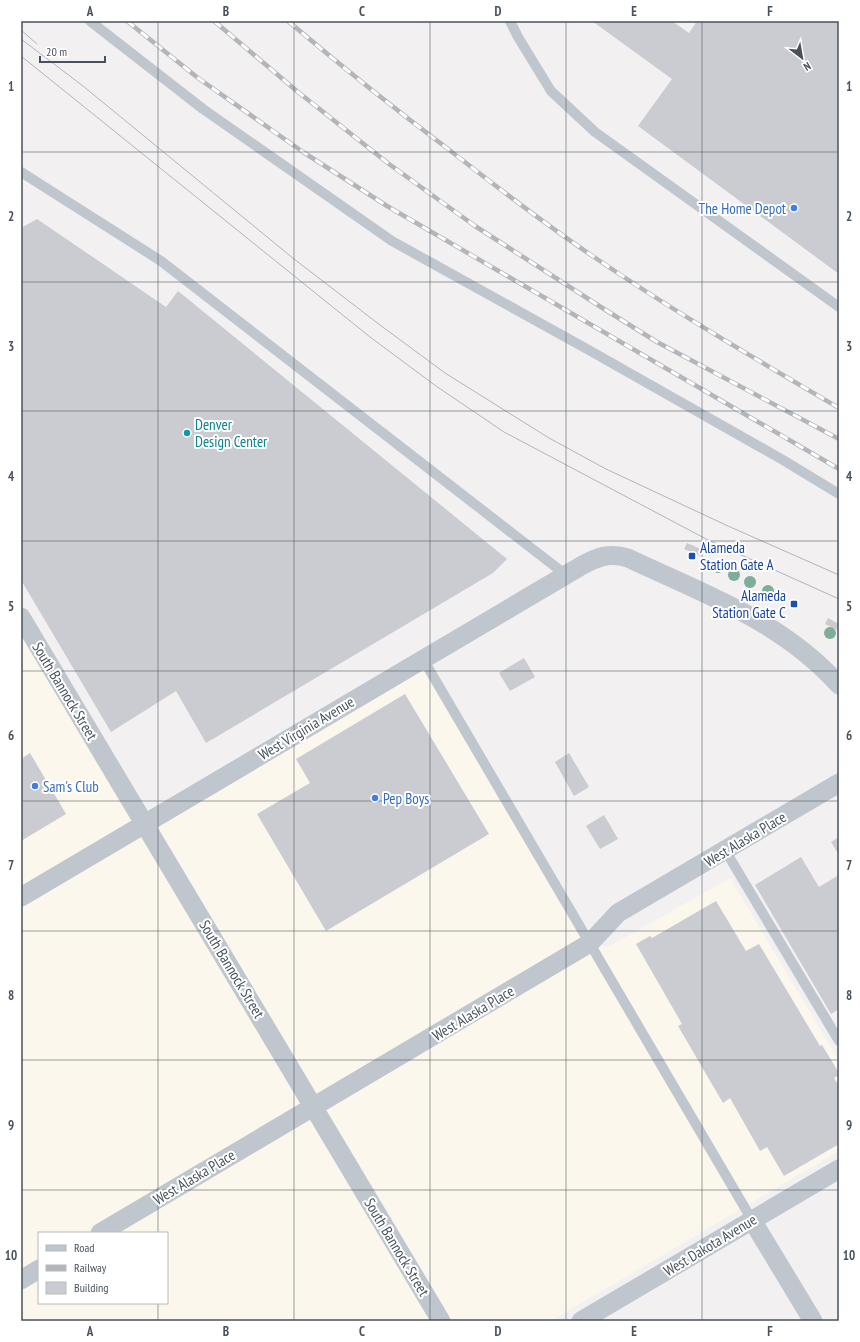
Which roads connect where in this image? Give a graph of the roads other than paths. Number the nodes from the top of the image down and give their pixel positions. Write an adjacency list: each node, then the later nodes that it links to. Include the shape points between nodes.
1 (90, 21): 5 (lane, via 203,109 392,241 601,356)
2 (510, 21): 4 (lane, via 552,91 595,132)
3 (21, 172): 6 (lane, via 161,261)
4 (839, 307)
5 (839, 494)
6 (566, 575): 8 (street, West Virginia Avenue); 9 (street, West Virginia Avenue, via 600,556 613,554 628,558 779,632 808,654)
7 (21, 617): 11 (street, South Bannock Street)
8 (423, 659): 11 (street, West Virginia Avenue); 14 (lane)
9 (839, 685)
10 (839, 783): 12 (street, West Alaska Place)
11 (145, 824): 13 (street, West Virginia Avenue); 16 (street, South Bannock Street)
12 (725, 850): 14 (street, West Alaska Place, via 618,914); 15 (lane)
13 (21, 897)
14 (590, 944): 16 (street, West Alaska Place); 18 (lane)
15 (839, 1041)
16 (314, 1107): 19 (street, West Alaska Place); 22 (street, South Bannock Street)
17 (839, 1169): 18 (street, West Dakota Avenue)
18 (752, 1220): 23 (street, West Dakota Avenue); 24 (street)
19 (102, 1232)
20 (38, 1270): 21 (street)
21 (21, 1280)
22 (441, 1321)
23 (581, 1321)
24 (813, 1321)

